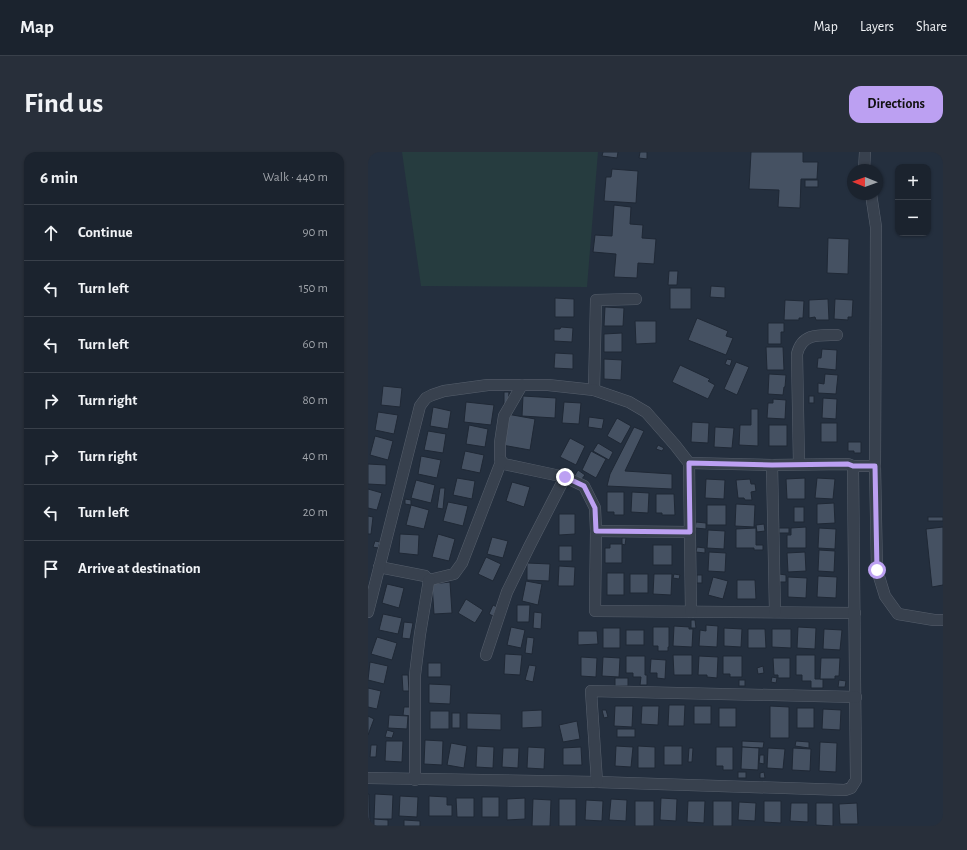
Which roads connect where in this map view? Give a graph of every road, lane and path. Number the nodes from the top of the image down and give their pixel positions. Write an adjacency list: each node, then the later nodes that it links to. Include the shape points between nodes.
1 (865, 152): 2 (street)
2 (864, 164)
3 (872, 200): 13 (street, via 876,226)
4 (636, 299): 7 (street, via 596,300)
5 (837, 334): 10 (street, via 807,338 799,345)
6 (522, 385): 7 (street); 8 (street, via 504,416 500,443); 17 (street, via 488,385 444,391 426,398 420,406)
7 (594, 390): 9 (street, via 629,402 646,412)
8 (501, 462): 14 (street); 18 (street, via 462,563 454,574)
9 (689, 463): 11 (street); 16 (street)
10 (799, 464): 11 (street); 12 (street)
11 (772, 465): 21 (street)
12 (853, 466): 13 (street); 22 (street)
13 (875, 466): 23 (street, via 877,570 885,596 898,614)
14 (565, 477): 15 (street, via 584,486 595,508); 24 (street, via 507,592)
15 (596, 531): 16 (street); 20 (street, via 595,611)
16 (690, 532): 20 (street)
17 (379, 567): 18 (street, via 425,576); 19 (street)
18 (429, 580): 27 (street, via 415,675)
19 (368, 612)
20 (691, 612): 21 (street)
21 (775, 612): 22 (street)
22 (855, 613): 25 (street)
23 (943, 620)
24 (486, 655)
25 (856, 697): 28 (street, via 856,780 851,788 844,790); 28 (street, via 591,691)
26 (368, 778): 27 (street)
27 (415, 780): 28 (street)
28 (598, 782)

